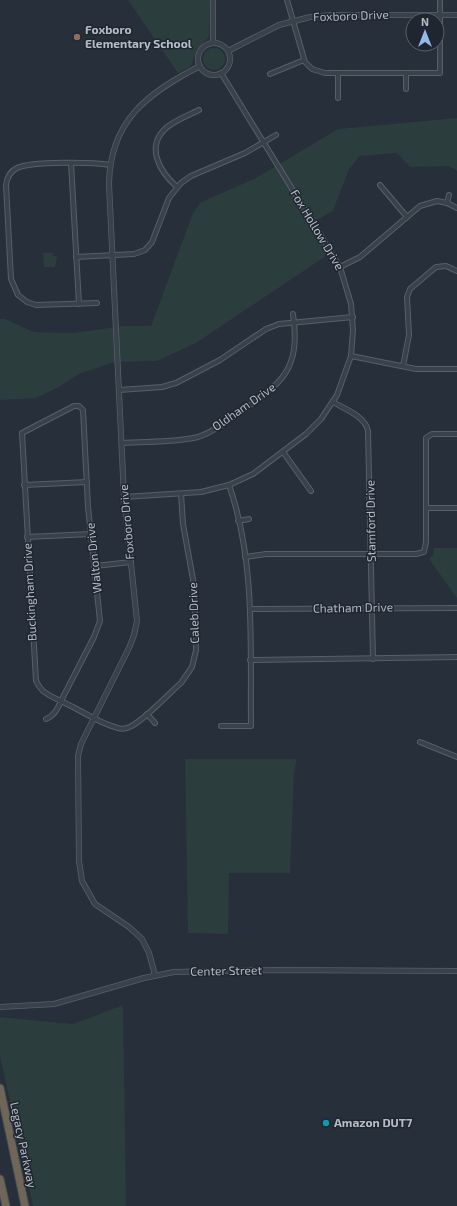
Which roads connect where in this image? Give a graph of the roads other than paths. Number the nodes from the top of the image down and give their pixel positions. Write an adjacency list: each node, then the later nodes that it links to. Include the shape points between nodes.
1 (213, 0): 9 (street)
2 (287, 0): 8 (street)
3 (440, 0): 4 (street)
4 (440, 12)
5 (405, 15): 8 (street, Foxboro Drive, via 333,15)
6 (445, 15): 7 (street, Foxboro Drive)
7 (457, 15)
8 (293, 21): 10 (street, Foxboro Drive, via 266,31); 12 (street)
9 (213, 43): 10 (street, via 220,44); 13 (street, via 201,50 198,58)
10 (228, 51): 14 (street, via 229,63)
11 (440, 52): 16 (street, via 440,73)
12 (304, 60): 15 (street, via 315,71); 17 (street)
13 (200, 66): 14 (street, via 208,74); 24 (street, Foxboro Drive, via 158,89 138,106 119,135)
14 (221, 73): 22 (street, Fox Hollow Drive)
15 (338, 73): 16 (street); 19 (street)
16 (406, 73): 18 (street)
17 (270, 74)
18 (406, 88)
19 (338, 98)
20 (199, 110): 26 (street, via 169,126 157,143 158,165)
21 (276, 135): 22 (street)
22 (264, 142): 26 (street, via 241,155 191,176); 33 (street, Fox Hollow Drive)
23 (71, 163): 24 (street); 32 (street); 36 (street, via 19,167 9,175 6,188 10,276 15,292 23,300 36,305)
24 (110, 165): 31 (street, Foxboro Drive)
25 (380, 185): 30 (street)
26 (177, 187): 31 (street, via 169,198 149,246 137,254)
27 (449, 195): 28 (street)
28 (447, 202): 29 (street); 30 (street, via 432,201)
29 (457, 208)
30 (407, 216): 33 (street, via 360,257)
31 (112, 255): 32 (street); 43 (street, Foxboro Drive)
32 (76, 257): 36 (street)
33 (340, 267): 38 (street, Fox Hollow Drive, via 349,292)
34 (457, 271): 41 (street, via 443,265 431,270 409,291 409,335)
35 (97, 302): 36 (street)
36 (79, 304)
37 (293, 314): 39 (street, Oldham Drive)
38 (353, 317): 39 (street); 40 (street, Fox Hollow Drive)
39 (294, 321): 43 (street, via 270,327 220,360 172,385); 47 (street, Oldham Drive, via 295,340 292,358 284,375 269,392 202,435 182,440)
40 (351, 356): 41 (street); 44 (street, Fox Hollow Drive)
41 (403, 366): 42 (street)
42 (457, 369)
43 (119, 390): 47 (street, Foxboro Drive)
44 (333, 402): 48 (street, Fox Hollow Drive, via 314,427); 61 (street, Stamford Drive, via 362,420 368,428)
45 (80, 407): 49 (street, Walton Drive, via 84,413); 50 (street, Buckingham Drive, via 74,406 22,433)
46 (457, 434): 55 (street, via 427,436)
47 (122, 443): 54 (street, Foxboro Drive)
48 (283, 452): 51 (street, Fox Hollow Drive, via 253,474); 52 (street)
49 (87, 482): 50 (street); 59 (street, Walton Drive)
50 (24, 485): 60 (street, Buckingham Drive)
51 (229, 486): 53 (street, Fox Hollow Drive); 58 (street)
52 (311, 491)
53 (181, 494): 54 (street, Fox Hollow Drive); 72 (street, Caleb Drive, via 194,585 195,654 192,667 184,679)
54 (124, 497): 63 (street, Foxboro Drive)
55 (426, 508): 56 (street); 61 (street, via 424,552)
56 (457, 508)
57 (249, 519): 58 (street)
58 (238, 521): 62 (street)
59 (91, 534): 60 (street); 64 (street, Walton Drive)
60 (27, 537): 71 (street, Buckingham Drive, via 35,678 42,690)
61 (372, 554): 62 (street, via 266,554); 65 (street, Stamford Drive)
62 (245, 557): 67 (street)
63 (131, 562): 64 (street); 73 (street, Foxboro Drive, via 136,611 135,631)
64 (95, 566): 71 (street, Walton Drive, via 99,625)
65 (372, 608): 66 (street, Chatham Drive); 67 (street, Chatham Drive); 69 (street, Stamford Drive)
66 (457, 608)
67 (250, 609): 70 (street)
68 (457, 657): 69 (street)
69 (373, 659): 70 (street)
70 (250, 660): 76 (street, via 251,726)
71 (61, 701): 73 (street, Buckingham Drive); 74 (street, Walton Drive, via 55,712)
72 (147, 714): 73 (street, Caleb Drive, via 132,725 122,728); 75 (street)
73 (94, 718): 80 (street, Foxboro Drive, via 78,756 80,875 95,904 130,927 142,939)
74 (46, 719)
75 (154, 723)
76 (220, 726)
77 (420, 742): 78 (street)
78 (457, 758)
79 (457, 970): 80 (street, Center Street, via 264,970)
80 (155, 975): 81 (street, Center Street, via 54,1004)
81 (3, 1007)
82 (0, 1088): 85 (highway, Legacy Parkway)
83 (0, 1179): 84 (highway)
84 (6, 1206)
85 (25, 1206)

